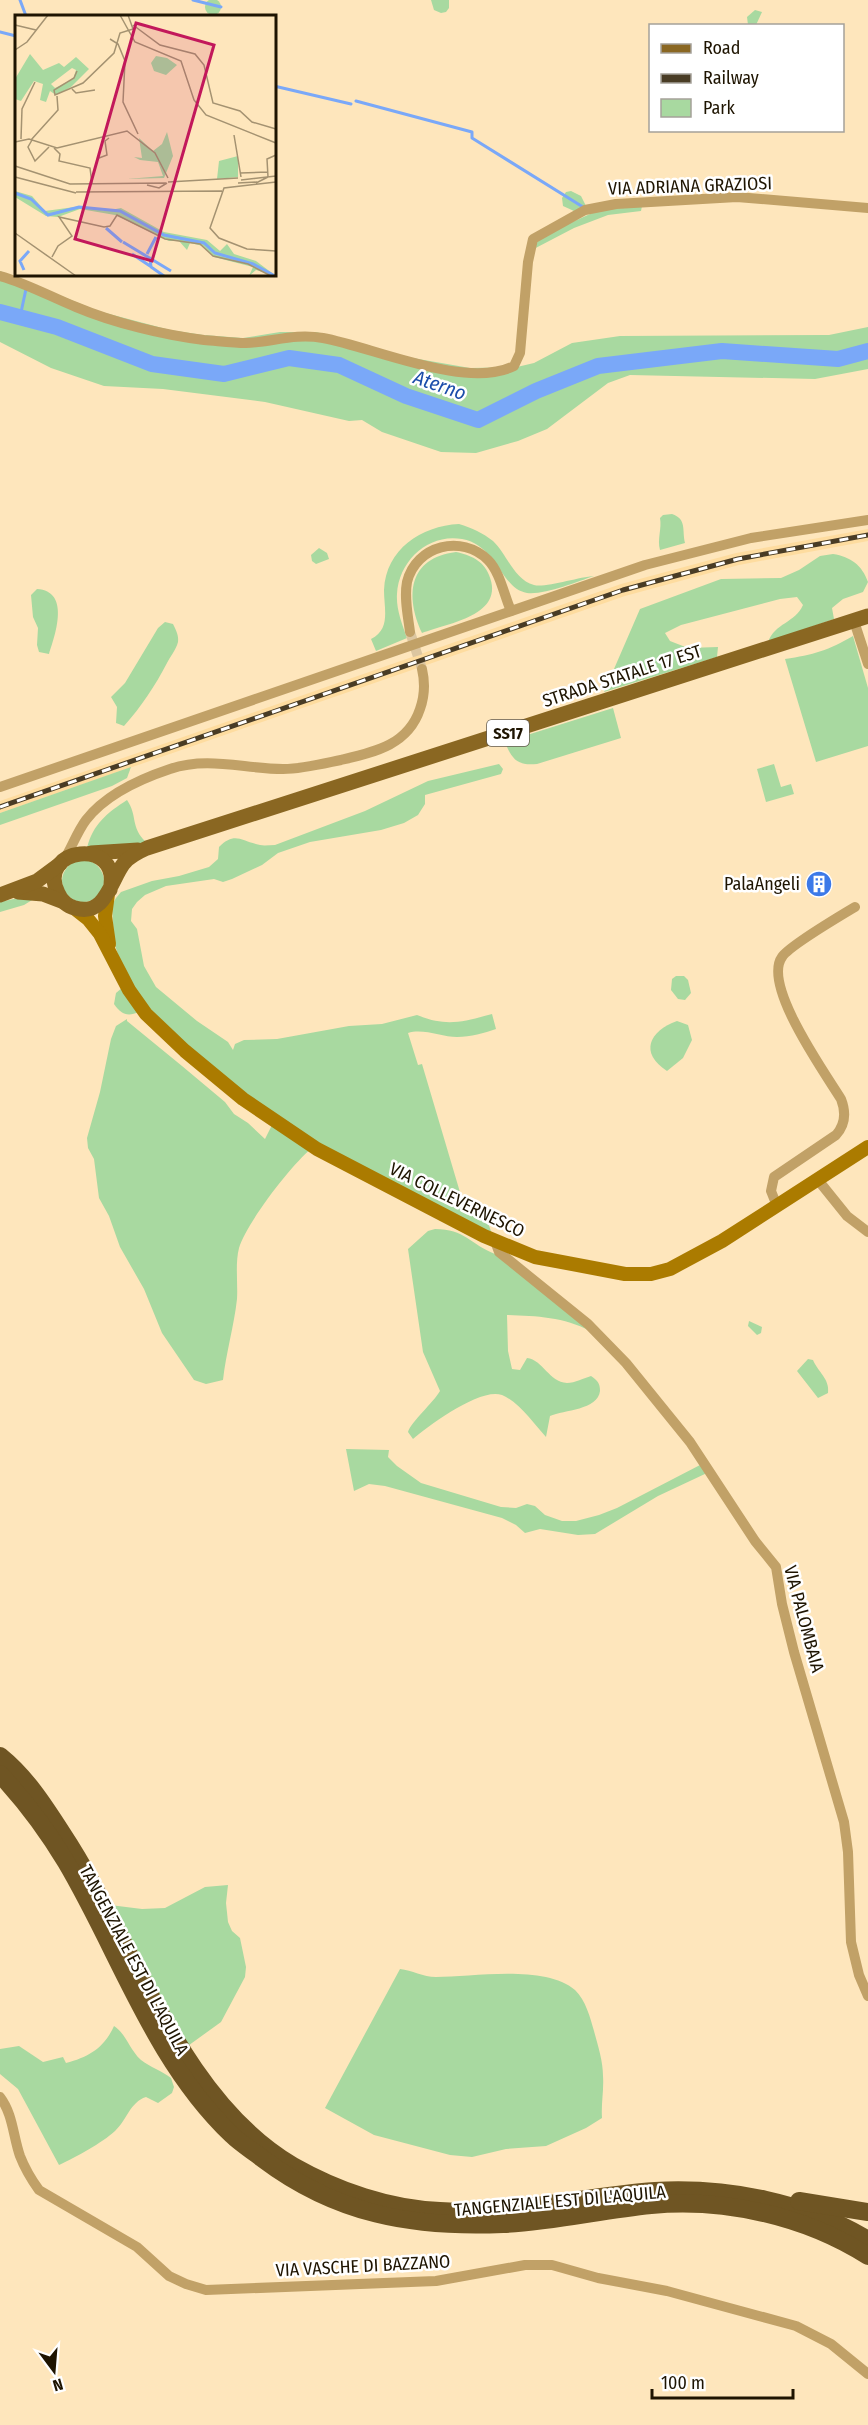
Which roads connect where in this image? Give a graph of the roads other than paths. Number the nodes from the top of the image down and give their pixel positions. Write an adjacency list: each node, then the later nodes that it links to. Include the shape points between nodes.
1 (868, 208): 2 (street, VIA ADRIANA GRAZIOSI, via 737,197 638,202 585,210 533,239 520,353 514,366 474,374 409,362 322,338 286,336 247,343 171,334 78,308)
2 (0, 276)
3 (868, 520): 4 (street, via 776,533 708,548)
4 (511, 611): 6 (street, via 488,560 467,547 445,546 424,555 409,575 406,592); 9 (street)
5 (861, 618): 7 (street); 11 (main road, STRADA STATALE 17 EST / SS17)
6 (410, 632)
7 (868, 664)
8 (422, 669): 10 (street, via 424,696 417,717 406,734 386,748 297,768 218,762 179,766 144,779 111,798)
9 (0, 787)
10 (81, 828): 12 (street, via 79,845); 13 (street)
11 (147, 848): 12 (main road, STRADA STATALE 17 EST / SS17); 14 (main road, STRADA STATALE 17 EST / SS17, via 127,861)
12 (86, 853): 13 (main road, SS17); 14 (main road, via 107,866 111,875)
13 (62, 862): 15 (main road, SS17, via 38,881); 16 (main road, via 55,882 59,896)
14 (109, 892): 16 (main road, SS17, via 93,907); 18 (street, VIA COLLEVERNESCO, via 105,921)
15 (3, 894): 16 (main road, SS17, via 37,892)
16 (70, 905): 18 (street, VIA COLLEVERNESCO, via 92,922)
17 (855, 907): 21 (street, via 788,951 779,963 778,981 784,1002 841,1099 844,1117 836,1135 774,1177 771,1191)
18 (114, 960): 23 (street, VIA COLLEVERNESCO, via 131,994 150,1018 243,1099 317,1149)
19 (868, 1147): 20 (street, VIA COLLEVERNESCO)
20 (818, 1180): 21 (street, VIA COLLEVERNESCO); 22 (street, via 847,1216)
21 (777, 1206): 23 (street, VIA COLLEVERNESCO, via 693,1258 647,1274 549,1260)
22 (868, 1233)
23 (495, 1241): 26 (street, VIA PALOMBAIA, via 502,1255 596,1331 633,1371 690,1442 776,1567 791,1642 844,1822 851,1942)
24 (0, 1756): 28 (highway, TANGENZIALE EST DI L'AQUILA, via 37,1795 79,1858 178,2046 209,2090 246,2130 292,2165 382,2203 440,2211 502,2210 653,2191 692,2190)
25 (0, 1774): 31 (highway, TANGENZIALE EST DI L'AQUILA, via 28,1805 66,1862 165,2051 197,2095 232,2136 300,2184 374,2215 440,2225 505,2224 652,2205 728,2207 800,2224)
26 (868, 1996)
27 (0, 2097): 32 (street, VIA VASCHE DI BAZZANO, via 9,2112 20,2155 39,2190 137,2247 169,2276 186,2284 206,2290 436,2281 525,2265 552,2265 796,2326 826,2341)
28 (740, 2196): 29 (highway); 30 (highway, TANGENZIALE EST DI L'AQUILA, via 795,2208)
29 (868, 2212)
30 (868, 2240)
31 (868, 2256)
32 (868, 2374)

